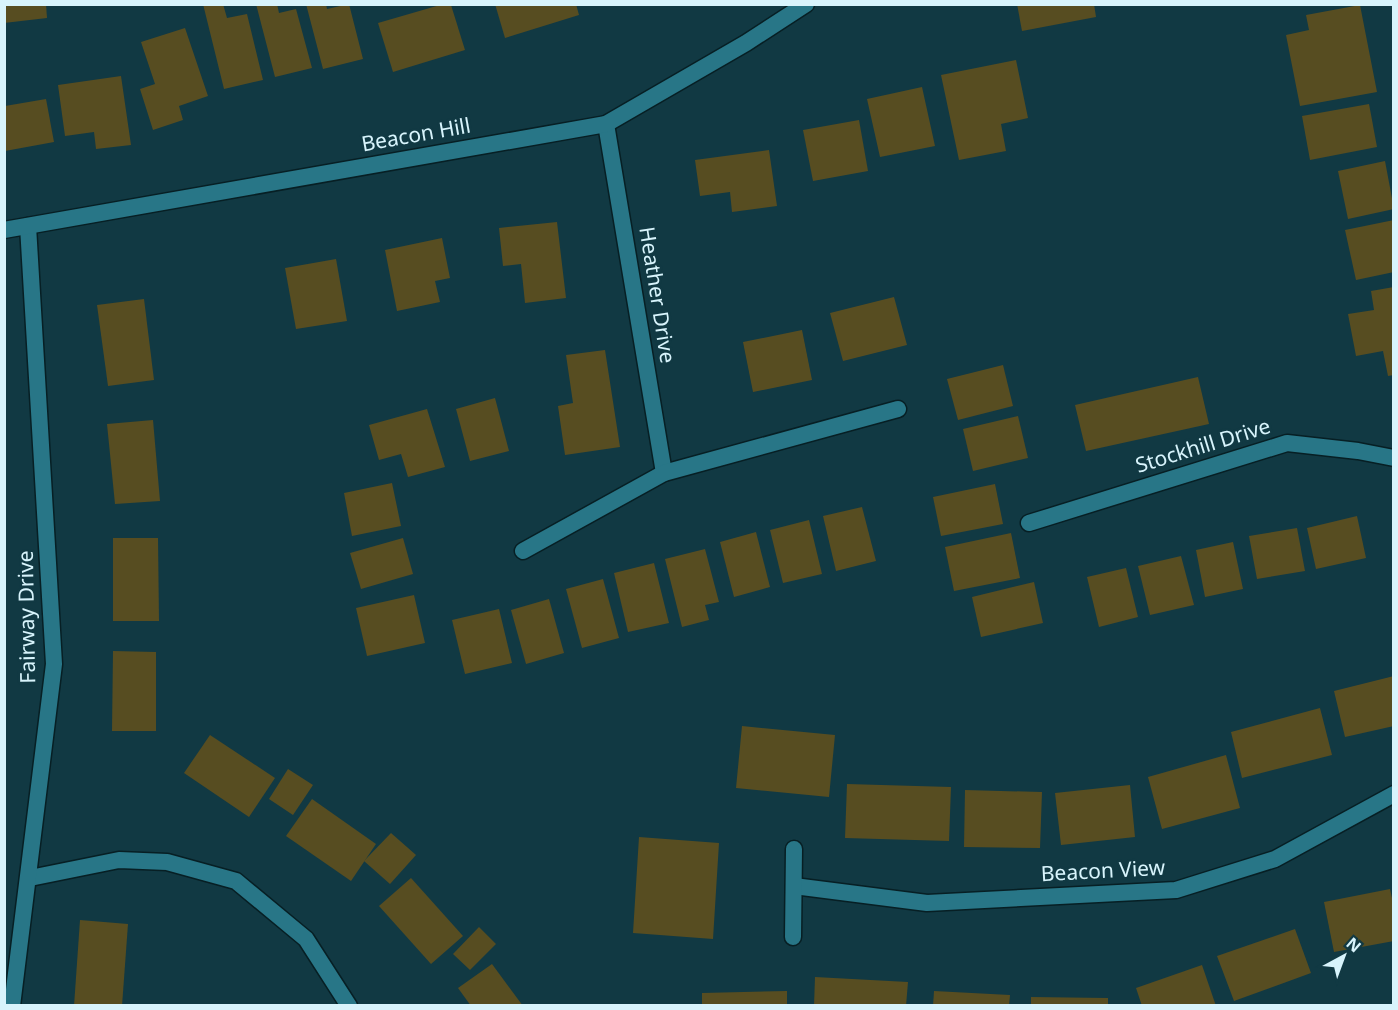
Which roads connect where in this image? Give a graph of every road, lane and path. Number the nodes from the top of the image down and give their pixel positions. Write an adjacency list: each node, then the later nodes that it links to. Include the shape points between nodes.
1 (806, 4): 2 (street, Beacon Hill)
2 (606, 124): 3 (street, Beacon Hill); 7 (street, Heather Drive)
3 (28, 226): 4 (street, Beacon Hill); 12 (street, Fairway Drive, via 54,664)
4 (4, 230)
5 (898, 410): 7 (street)
6 (1394, 458): 8 (street, Stockhill Drive, via 1287,443)
7 (664, 473): 9 (street)
8 (1029, 523)
9 (522, 551)
10 (1394, 794): 13 (street, Beacon View, via 1275,860 1176,890 927,903)
11 (794, 849): 13 (street)
12 (30, 878): 15 (street, Fairway Drive); 16 (street, via 119,860 167,862 236,881 306,939)
13 (794, 886): 14 (street)
14 (793, 937)
15 (12, 1005)
16 (349, 1005)

